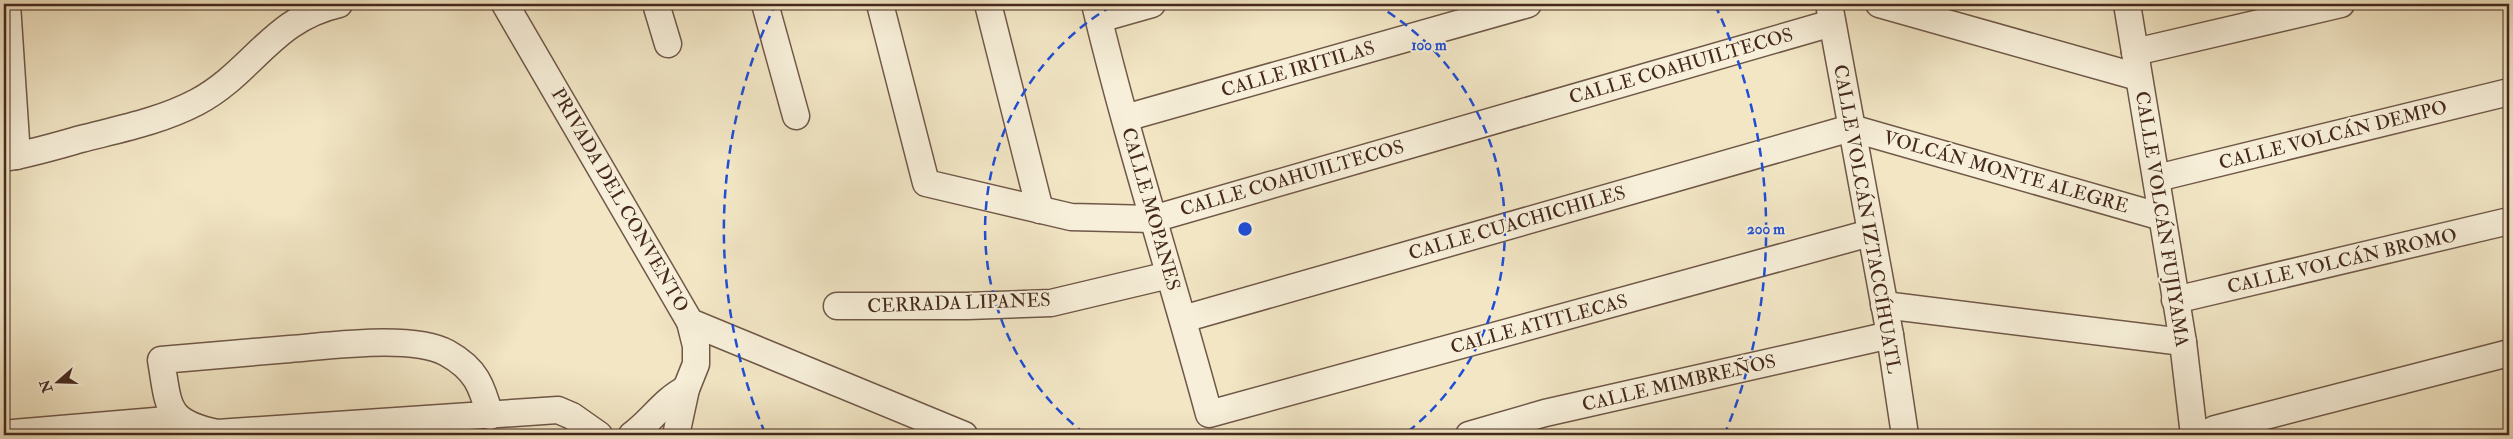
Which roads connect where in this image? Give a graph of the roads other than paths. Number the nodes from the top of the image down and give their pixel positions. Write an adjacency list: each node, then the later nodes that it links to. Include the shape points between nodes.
1 (7, 4): 21 (street)
2 (339, 4): 21 (street, via 323,7 294,20 237,74 198,101 148,122)
3 (506, 4): 33 (street, PRIVADA DEL CONVENTO)
4 (656, 4): 15 (street)
5 (766, 4): 18 (street)
6 (880, 4): 23 (street, CALLE COAHUILTECOS, via 926,184)
7 (988, 4): 23 (street)
8 (1152, 4): 13 (street)
9 (1528, 4): 19 (street, CALLE IRITILAS)
10 (1879, 4): 16 (street)
11 (2127, 4): 16 (street, CALLE VOLCÁN FUJIYAMA)
12 (2341, 4): 16 (street)
13 (1097, 11): 19 (street, CALLE MOPANES)
14 (1830, 13): 20 (street, CALLE VOLCÁN IZTACCÍHUATL); 25 (street, CALLE COAHUILTECOS)
15 (668, 44)
16 (2136, 65): 22 (street, CALLE VOLCÁN FUJIYAMA)
17 (2509, 92): 22 (street, CALLE VOLCÁN DEMPO)
18 (796, 116)
19 (1125, 118): 25 (street, CALLE MOPANES)
20 (1851, 128): 24 (street, VOLCÁN MONTE ALEGRE); 27 (street, CALLE VOLCÁN IZTACCÍHUATL); 32 (street, CALLE CUACHICHILES)
21 (10, 157)
22 (2156, 178): 24 (street, CALLE VOLCÁN FUJIYAMA)
23 (1040, 210): 25 (street, CALLE COAHUILTECOS, via 1072,217)
24 (2162, 217): 29 (street, CALLE VOLCÁN FUJIYAMA)
25 (1153, 219): 28 (street, CALLE MOPANES)
26 (2509, 221): 29 (street, CALLE VOLCÁN BROMO)
27 (1870, 233): 30 (street, CALLE VOLCÁN IZTACCÍHUATL); 38 (street, CALLE ATITLECAS)
28 (1169, 275): 31 (street, CERRADA LIPANES, via 1051,302); 32 (street, CALLE MOPANES)
29 (2175, 300): 35 (street, CALLE VOLCÁN FUJIYAMA)
30 (1884, 305): 34 (street, CALLE VOLCÁN IZTACCÍHUATL); 35 (street)
31 (837, 306)
32 (1184, 320): 38 (street, CALLE MOPANES)
33 (690, 322): 37 (street, via 696,346 696,364); 46 (street, PRIVADA DEL CONVENTO)
34 (1890, 335): 41 (street, CALLE MIMBREÑOS); 48 (street, CALLE VOLCÁN IZTACCÍHUATL)
35 (2183, 342): 49 (street, CALLE VOLCÁN FUJIYAMA)
36 (2509, 353): 50 (street, via 2215,429)
37 (686, 389): 44 (street, via 675,394); 45 (street)
38 (1208, 414)
39 (490, 416): 40 (street, via 217,433 195,428); 40 (street, via 482,385 468,368 446,352 378,342 161,360 169,405); 43 (street, via 558,410)
40 (179, 419): 42 (street)
41 (1548, 424): 47 (street, CALLE MIMBREÑOS)
42 (13, 433)
43 (599, 435)
44 (632, 435)
45 (676, 435)
46 (964, 435)
47 (1469, 435)
48 (1903, 435)
49 (2194, 435)
50 (2204, 435)

